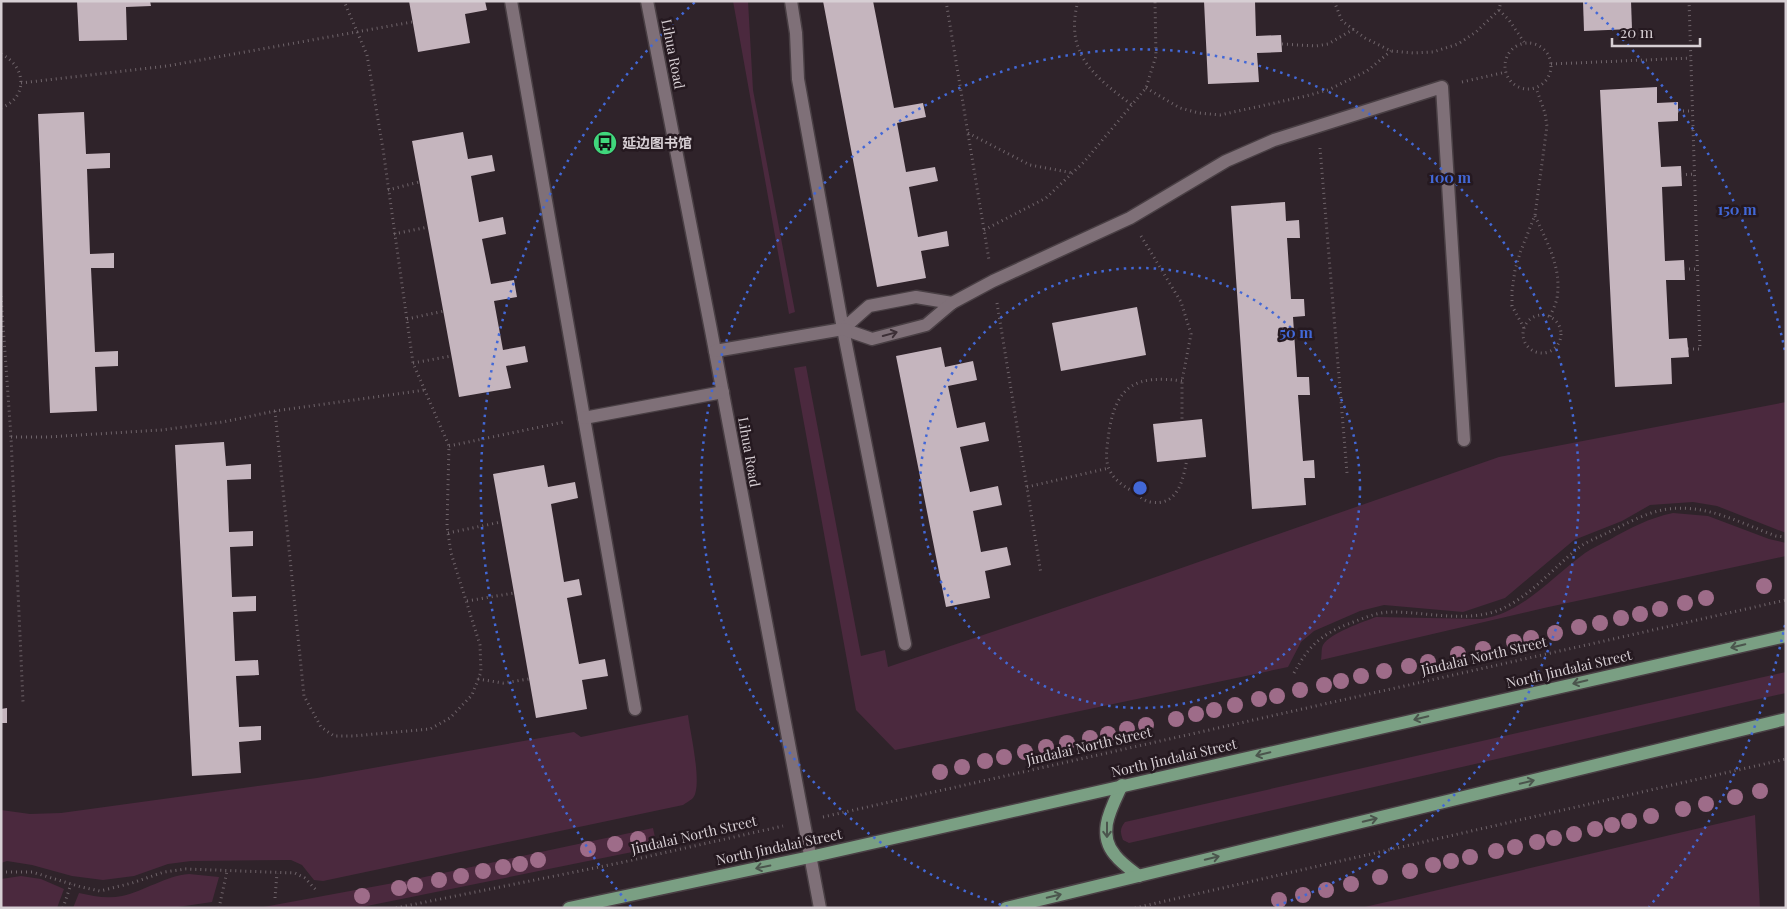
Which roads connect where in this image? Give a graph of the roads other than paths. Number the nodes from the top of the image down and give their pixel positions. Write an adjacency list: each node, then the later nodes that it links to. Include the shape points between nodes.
1 (512, 1): 8 (street)
2 (647, 1): 6 (street, Lihua Road)
3 (791, 1): 5 (street, via 798,79)
4 (952, 303): 5 (street, via 916,297 869,306); 5 (street, one-way to 4, via 872,339 926,325); 9 (street, via 1130,218 1226,161 1274,140 1442,87)
5 (843, 329): 6 (street); 11 (street)
6 (715, 352): 7 (street, Lihua Road)
7 (723, 392): 8 (street); 15 (street, Lihua Road)
8 (584, 418): 12 (street)
9 (1464, 440)
10 (1786, 636): 14 (main road, North Jindalai Street, one-way to 14)
11 (905, 644)
12 (635, 709)
13 (1786, 719): 16 (main road, one-way to 13)
14 (1122, 785): 15 (main road, North Jindalai Street); 16 (main road, one-way to 16, via 1107,816 1106,836 1114,855)
15 (810, 857): 17 (main road, North Jindalai Street, one-way to 17); 18 (street, Lihua Road)
16 (1139, 876): 19 (main road, one-way to 16)
17 (576, 907)
18 (820, 908)
19 (1006, 908)

